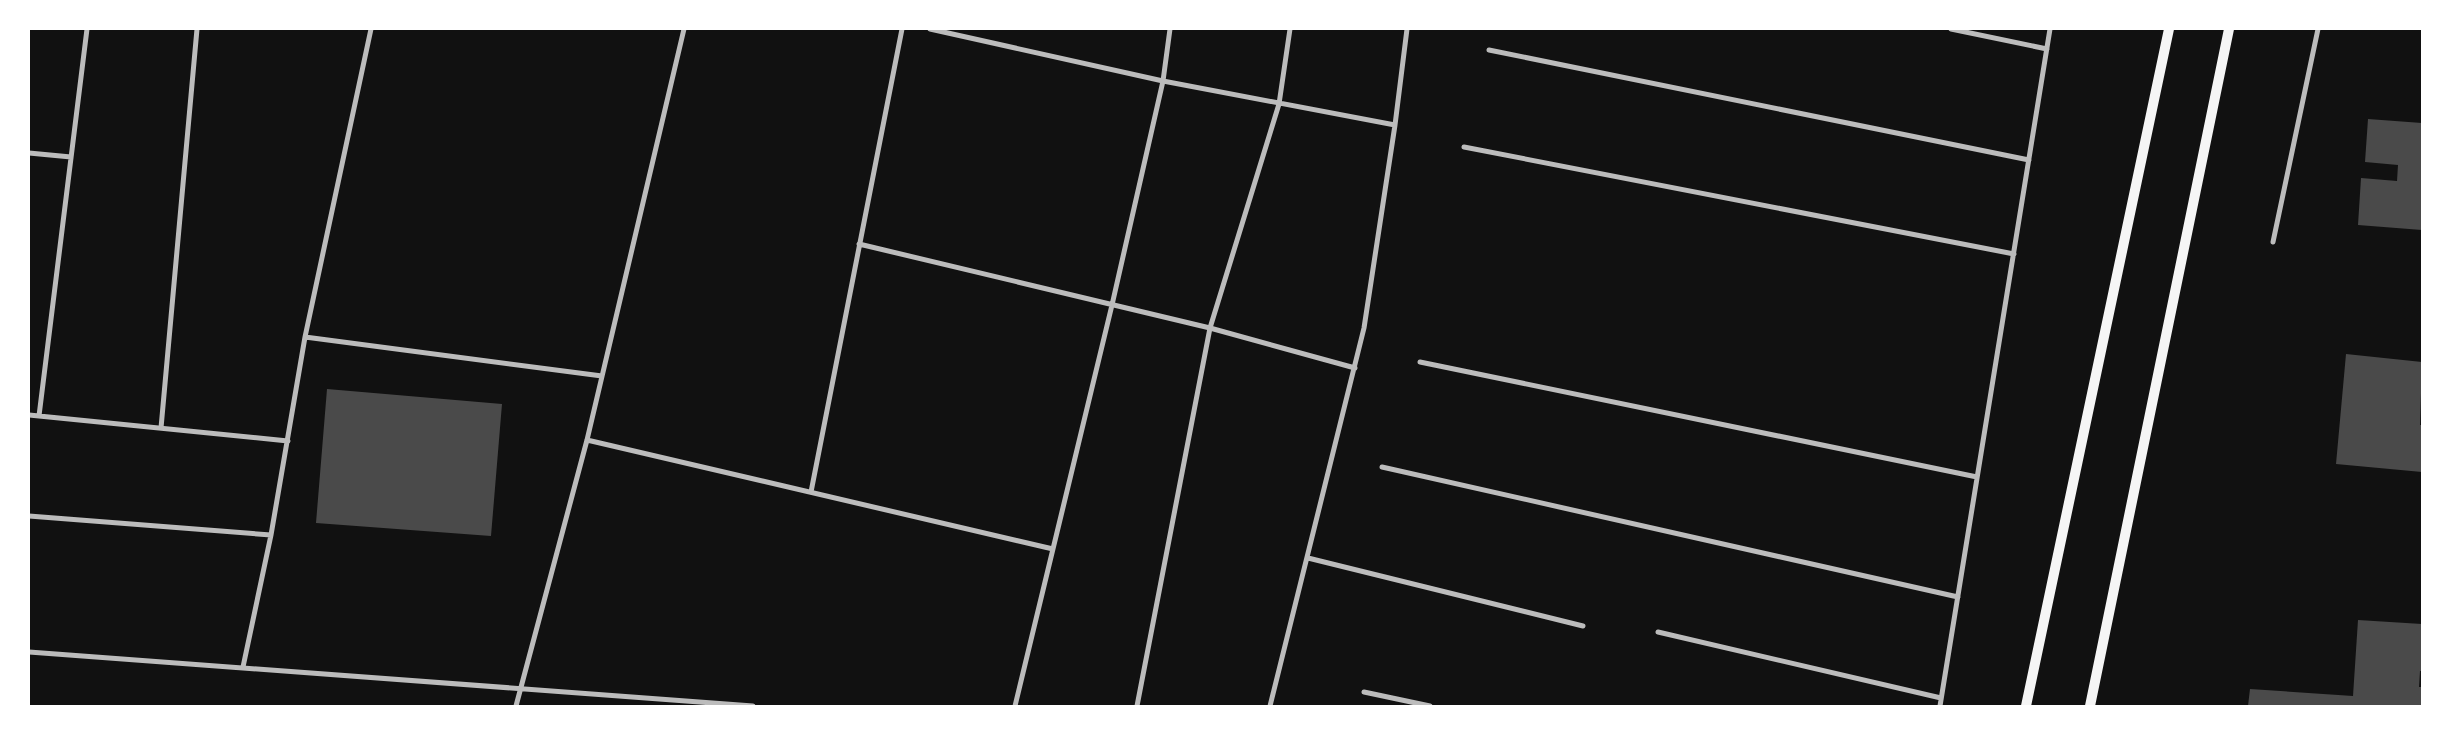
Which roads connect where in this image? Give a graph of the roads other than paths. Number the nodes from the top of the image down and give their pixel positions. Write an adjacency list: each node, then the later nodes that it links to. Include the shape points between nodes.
1 (87, 29): 23 (street)
2 (197, 29): 36 (street)
3 (371, 29): 30 (street)
4 (684, 29): 33 (street)
5 (902, 29): 26 (street)
6 (930, 29): 15 (street)
7 (1170, 29): 18 (street)
8 (1290, 29): 19 (street)
9 (1406, 29): 20 (street)
10 (1951, 29): 16 (street)
11 (2050, 29): 16 (street)
12 (2169, 29): 61 (main road)
13 (2229, 29): 62 (main road)
14 (2318, 29): 25 (street)
15 (957, 32): 18 (street)
16 (2047, 49): 24 (street)
17 (1489, 50): 24 (street)
18 (1163, 82): 19 (street); 28 (street)
19 (1279, 104): 20 (street); 29 (street)
20 (1395, 125): 32 (street)
21 (1464, 147): 27 (street)
22 (29, 153): 23 (street)
23 (71, 157): 35 (street)
24 (2029, 160): 27 (street)
25 (2273, 242)
26 (860, 244): 28 (street); 41 (street)
27 (2014, 254): 40 (street)
28 (1112, 305): 29 (street); 44 (street)
29 (1210, 328): 32 (street); 57 (street)
30 (305, 337): 33 (street); 38 (street)
31 (1420, 362): 40 (street)
32 (1355, 368): 45 (street)
33 (602, 376): 37 (street)
34 (29, 415): 35 (street)
35 (39, 416): 36 (street)
36 (161, 428): 38 (street)
37 (587, 440): 41 (street); 51 (street)
38 (288, 441): 43 (street)
39 (1382, 467): 46 (street)
40 (1977, 476): 46 (street)
41 (811, 492): 44 (street)
42 (29, 516): 43 (street)
43 (271, 535): 50 (street)
44 (1053, 549): 56 (street)
45 (1308, 558): 47 (street); 58 (street)
46 (1958, 597): 53 (street)
47 (1583, 626)
48 (1658, 632): 53 (street)
49 (29, 652): 50 (street)
50 (243, 667): 51 (street)
51 (521, 689): 54 (street); 55 (street)
52 (1364, 692): 59 (street)
53 (1941, 698): 60 (street)
54 (516, 706)
55 (752, 706)
56 (1015, 706)
57 (1137, 706)
58 (1270, 706)
59 (1430, 706)
60 (1940, 706)
61 (2026, 706)
62 (2090, 706)

